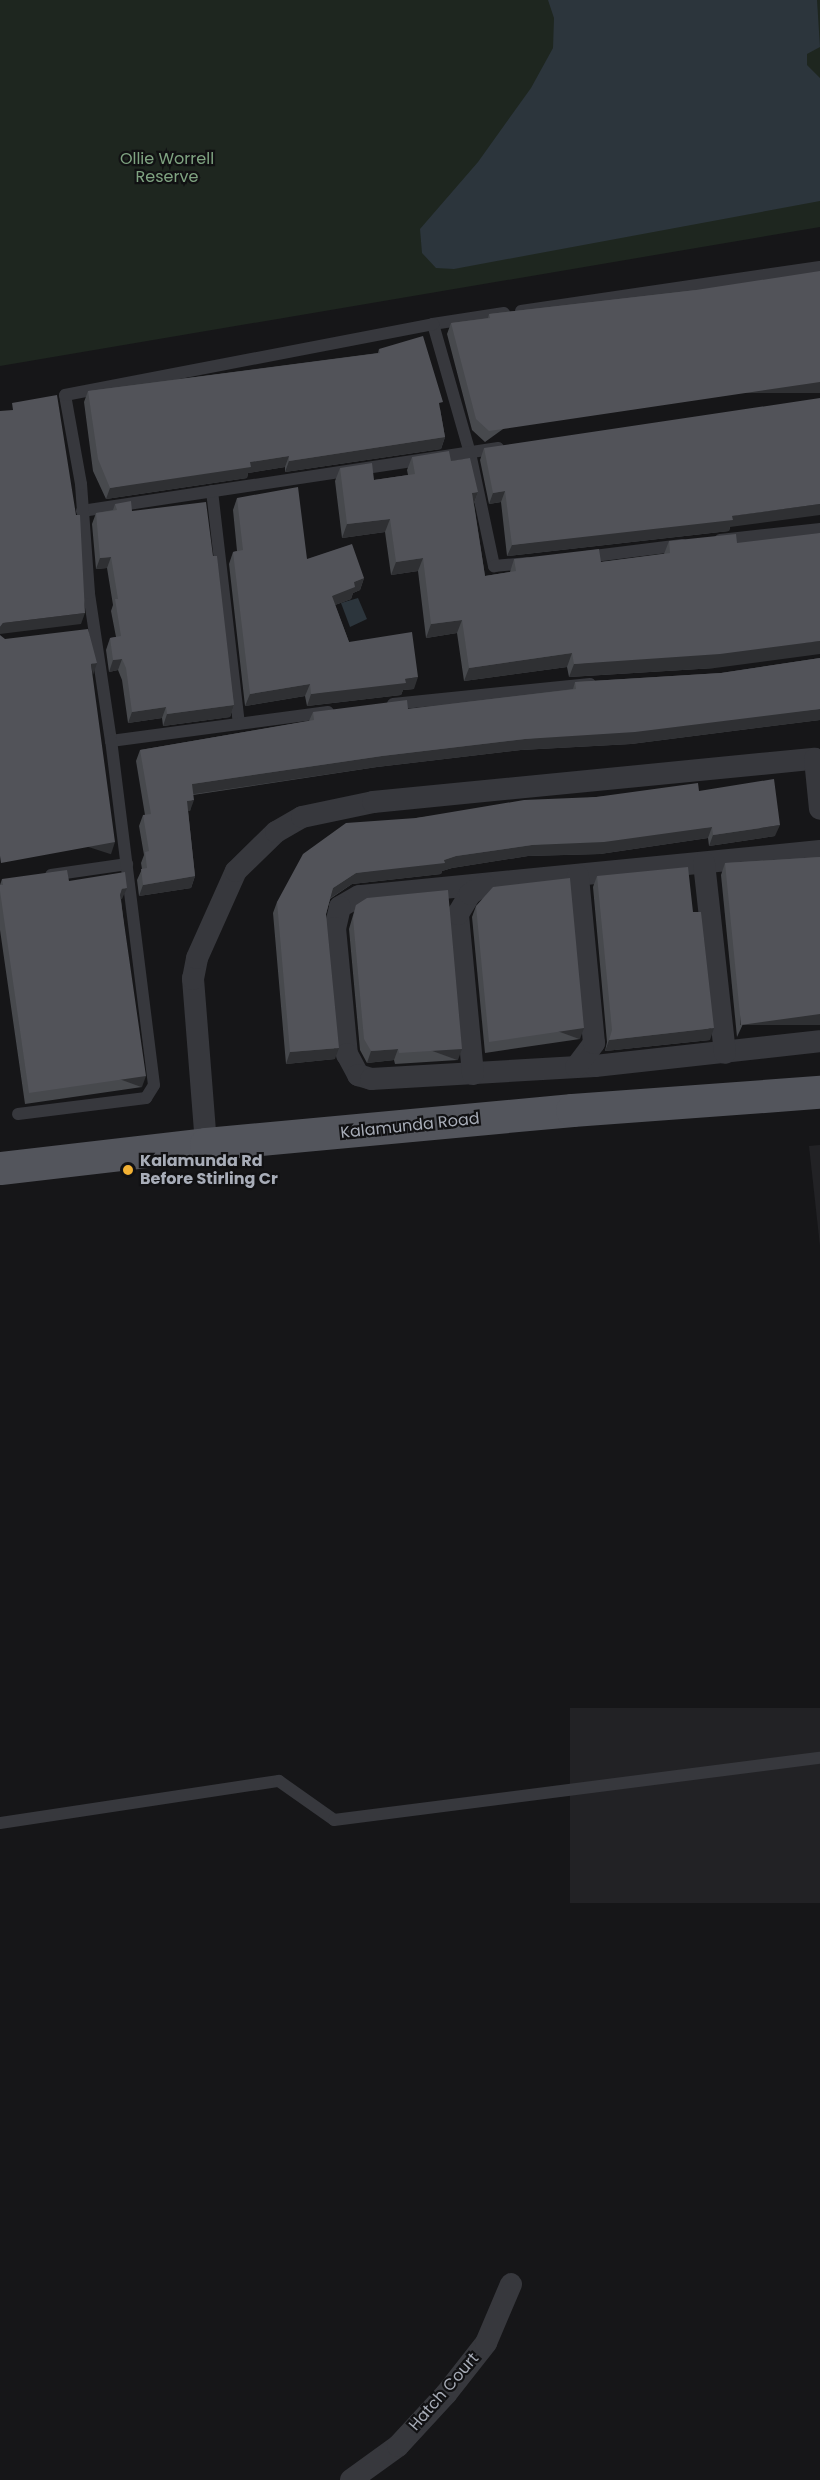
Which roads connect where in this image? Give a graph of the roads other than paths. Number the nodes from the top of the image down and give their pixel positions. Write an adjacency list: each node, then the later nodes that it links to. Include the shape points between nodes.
1 (820, 267): 2 (lane)
2 (433, 324): 4 (lane); 6 (lane, via 65,395)
3 (516, 446): 4 (lane)
4 (470, 453): 5 (lane); 9 (lane, via 494,566)
5 (212, 491): 6 (lane); 13 (lane)
6 (82, 511): 14 (lane, via 89,632)
7 (820, 529): 8 (lane)
8 (575, 558)
9 (540, 561)
10 (609, 683): 11 (lane)
11 (377, 706)
12 (342, 710): 13 (lane)
13 (239, 723): 14 (lane)
14 (111, 741): 19 (lane)
15 (817, 753): 16 (street); 29 (street, via 373,801 302,817 276,832 236,871 197,958 193,979)
16 (820, 809)
17 (820, 851): 18 (street)
18 (704, 863): 20 (street); 24 (street)
19 (127, 864): 21 (lane); 28 (lane, via 154,1065 152,1094 146,1098)
20 (578, 876): 22 (street); 25 (street, via 594,1043)
21 (35, 877)
22 (489, 885): 26 (street, via 470,894 458,914); 26 (street, via 359,896 340,907 335,916 347,1054 358,1075 385,1079)
23 (820, 1041): 24 (street)
24 (725, 1053): 25 (street)
25 (576, 1067): 26 (street)
26 (473, 1074)
27 (820, 1092): 29 (main road, Kalamunda Road, via 727,1096)
28 (18, 1114)
29 (206, 1144): 30 (main road, Kalamunda Road)
30 (0, 1168)
31 (820, 1758): 32 (lane, via 334,1820 279,1781)
32 (0, 1823)
33 (511, 2284): 34 (street, Hatch Court, via 486,2343 446,2394 398,2446)
34 (351, 2480)

